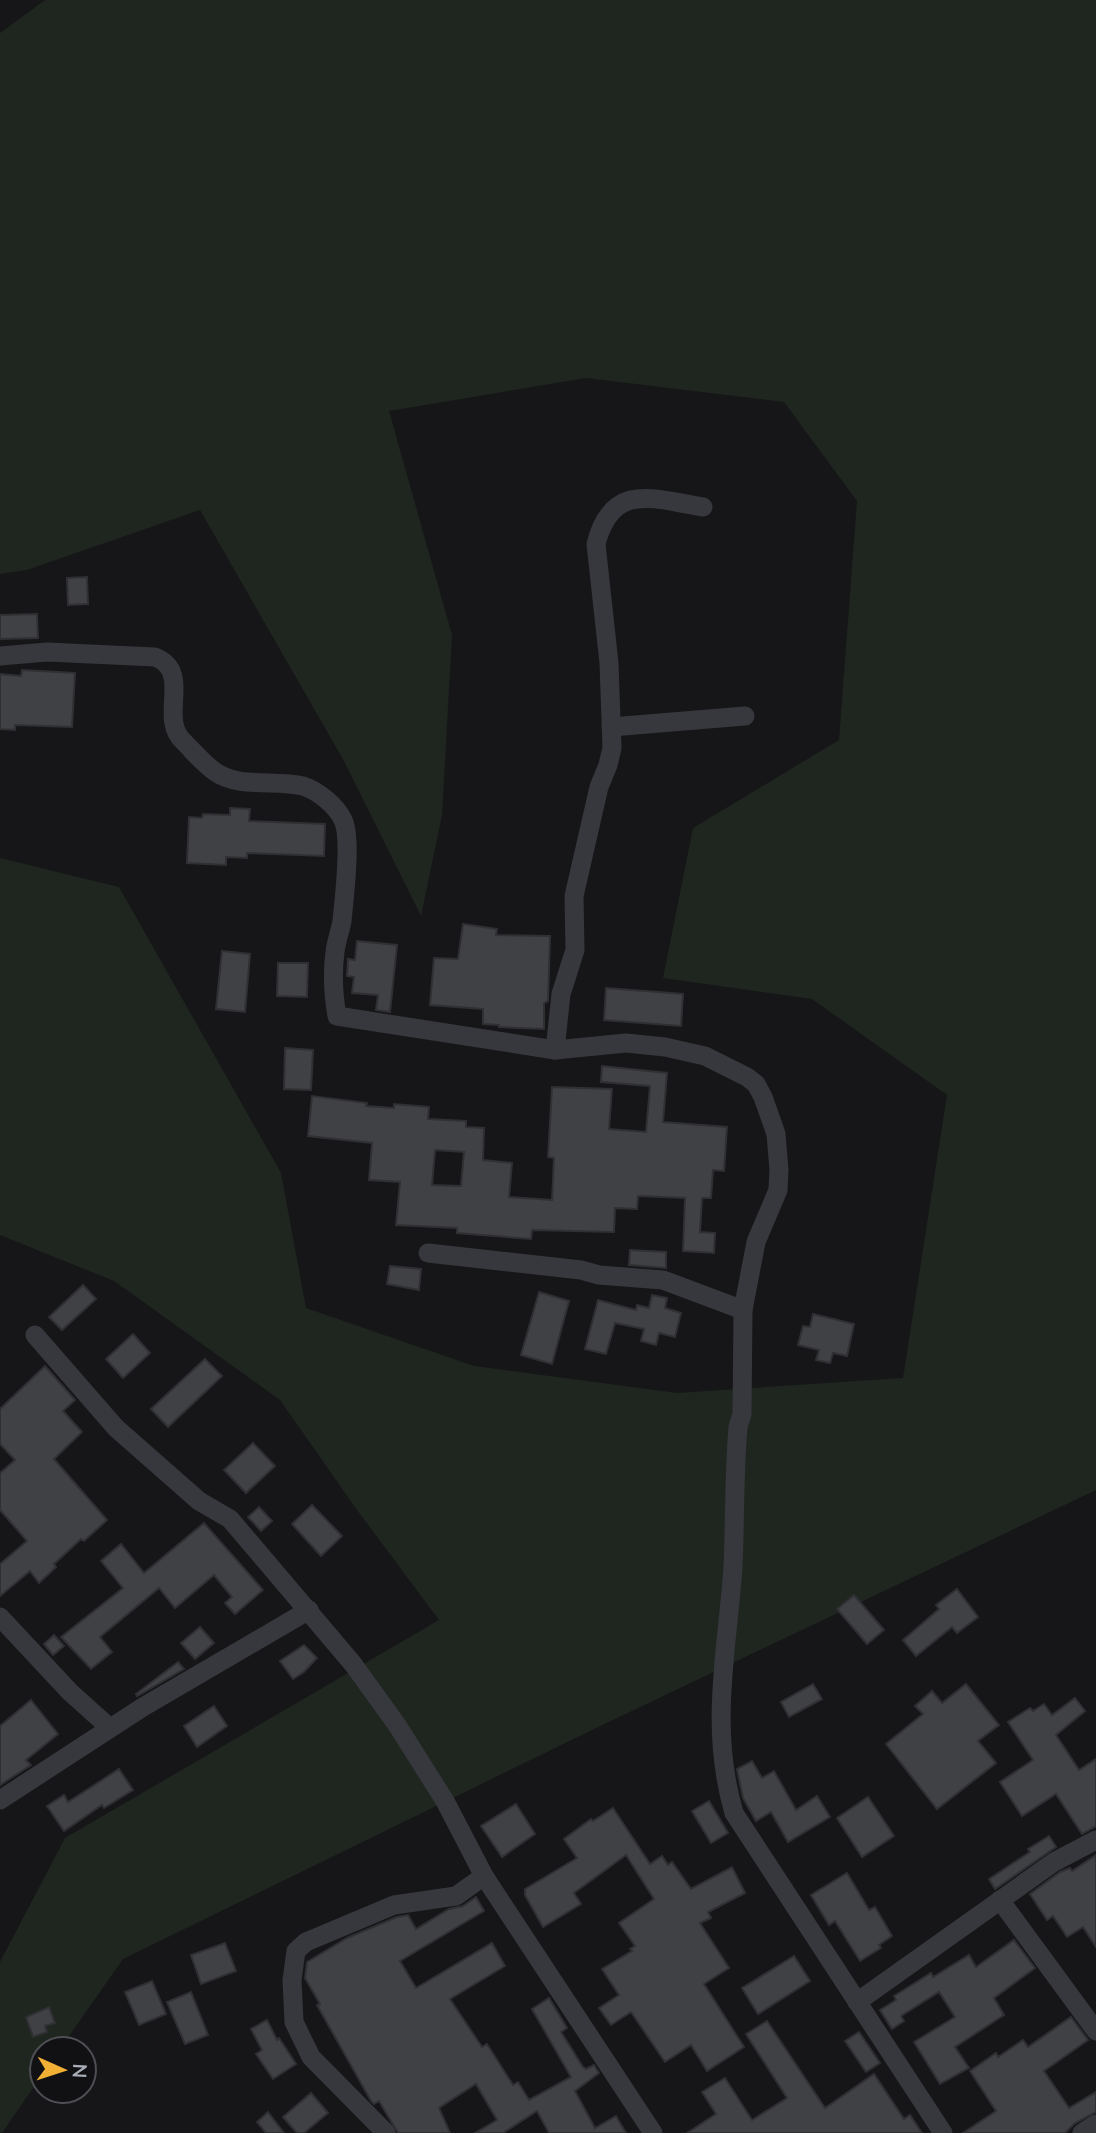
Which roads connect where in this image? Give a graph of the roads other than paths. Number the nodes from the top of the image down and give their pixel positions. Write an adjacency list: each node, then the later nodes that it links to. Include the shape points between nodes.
1 (703, 508): 4 (street, via 651,499 626,501 615,506 600,529 596,544)
2 (0, 656): 5 (street, via 47,652 165,661 174,683 174,730 215,772 243,781 294,784 328,801 342,819 347,845 332,985 337,1016)
3 (745, 716): 4 (street)
4 (611, 727): 5 (street, via 612,748 574,896 575,950 561,994)
5 (555, 1050): 7 (street, via 625,1043 666,1047 705,1056 756,1084 776,1134 778,1189 756,1242)
6 (428, 1253): 7 (street, via 663,1280)
7 (743, 1310): 16 (street, via 742,1414 737,1427 733,1566 720,1705 725,1781 734,1813)
8 (35, 1335): 9 (street, via 116,1428 199,1501 230,1519)
9 (309, 1611): 11 (street); 14 (street, via 397,1725 445,1801)
10 (0, 1617): 11 (street, via 69,1692)
11 (110, 1728): 12 (street)
12 (0, 1800)
13 (1096, 1840): 15 (street, via 1054,1862)
14 (484, 1876): 19 (street, via 456,1896 394,1905 306,1942 296,1951 294,2022 311,2057); 20 (street)
15 (1000, 1900): 16 (street); 17 (street)
16 (857, 2002): 21 (street)
17 (1096, 2031)
18 (1096, 2124): 22 (street)
19 (386, 2133)
20 (653, 2133)
21 (943, 2133)
22 (1082, 2133)

